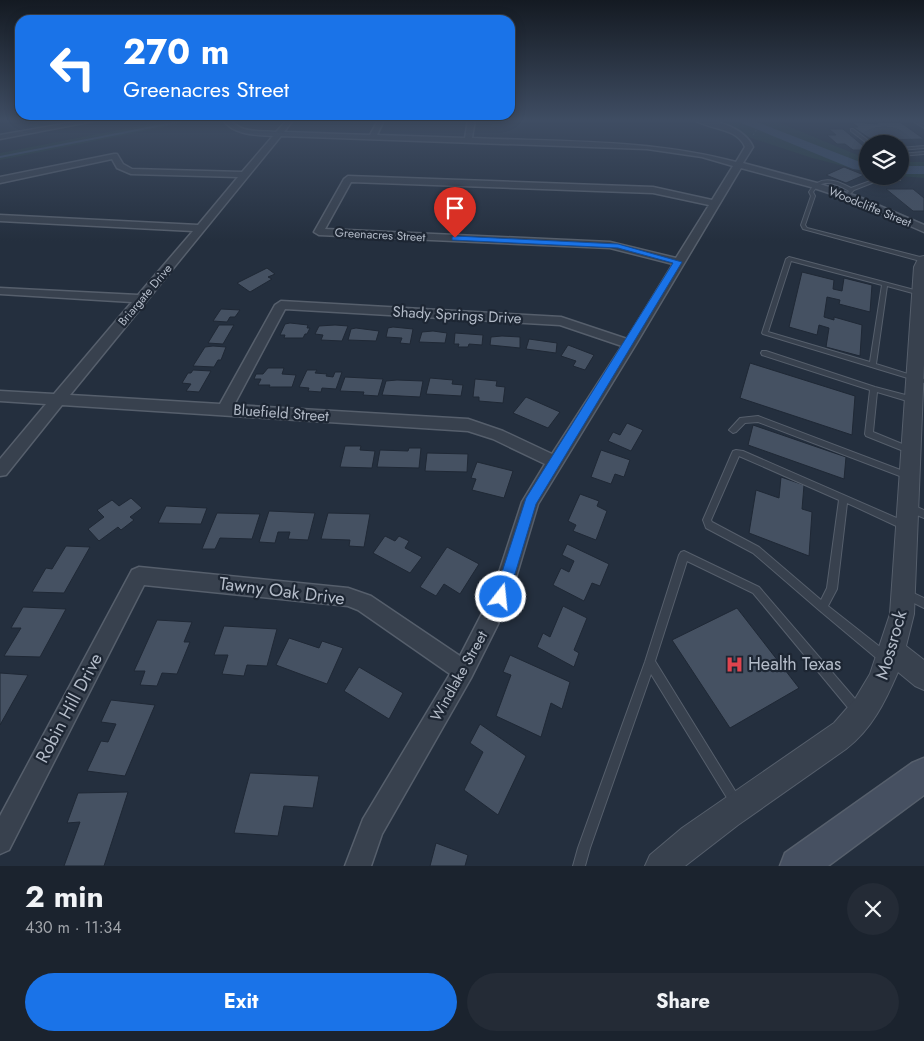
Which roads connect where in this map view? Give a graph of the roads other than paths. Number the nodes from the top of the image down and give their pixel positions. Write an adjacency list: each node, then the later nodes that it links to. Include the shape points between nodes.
1 (93, 160): 8 (street)
2 (117, 160): 7 (street, via 120,166 131,171)
3 (256, 160): 7 (street, Briargate Drive)
4 (724, 160): 6 (street, Woodcliffe Street)
5 (740, 160): 6 (street, Windlake Street)
6 (738, 164): 9 (street, Woodcliffe Street); 12 (street, Windlake Street)
7 (244, 175): 14 (street, Briargate Drive)
8 (0, 180)
9 (814, 185): 11 (street, Woodcliffe Street); 16 (lane, via 803,226 805,229)
10 (866, 185): 11 (lane)
11 (849, 193): 15 (street, Woodcliffe Street)
12 (714, 203): 17 (street, Windlake Street); 17 (street, Greenacres Street, via 653,190 348,179 318,232 610,245)
13 (0, 218): 14 (street)
14 (200, 228): 21 (street, Briargate Drive)
15 (924, 229)
16 (924, 260): 19 (street, Mossrock)
17 (678, 262): 22 (street, Windlake Street)
18 (885, 283): 19 (lane); 24 (lane); 24 (lane, via 789,259 765,333)
19 (921, 288): 25 (street, Mossrock)
20 (0, 291): 21 (street)
21 (142, 299): 28 (street, Briargate Drive)
22 (630, 344): 29 (street, Shady Springs Drive, via 561,321 281,305); 32 (street, Windlake Street)
23 (764, 353): 26 (lane)
24 (873, 366): 25 (lane)
25 (919, 376): 26 (lane); 31 (street, Mossrock)
26 (874, 389): 31 (lane, via 869,434)
27 (0, 396): 28 (street, Bluefield Street)
28 (59, 400): 29 (street, Bluefield Street); 33 (street, Briargate Drive)
29 (224, 410): 32 (street, Bluefield Street, via 468,426 498,435)
30 (733, 430): 31 (lane, via 743,420 758,419)
31 (913, 452): 35 (street, Mossrock)
32 (555, 462): 41 (street, Windlake Street, via 530,502 501,597)
33 (0, 470)
34 (843, 498): 35 (lane); 38 (lane, via 832,589); 38 (lane, via 736,453 707,520 709,525 756,550)
35 (913, 516): 37 (street, Mossrock)
36 (139, 576): 41 (street, Tawny Oak Drive, via 348,597 364,603); 46 (street, Robin Hill Drive)
37 (914, 598): 39 (street, Mossrock, via 902,614)
38 (822, 607): 39 (lane)
39 (891, 656): 42 (street); 43 (street, Mossrock, via 880,686)
40 (650, 662): 43 (lane, via 684,556 756,590); 45 (lane); 48 (lane)
41 (464, 671): 47 (street, Windlake Street, via 372,828)
42 (924, 677)
43 (861, 714): 45 (street, Mossrock, via 827,745)
44 (924, 775): 50 (main road)
45 (739, 806): 49 (street, Mossrock)
46 (0, 840)
47 (358, 866)
48 (579, 866)
49 (661, 866)
50 (798, 866)

